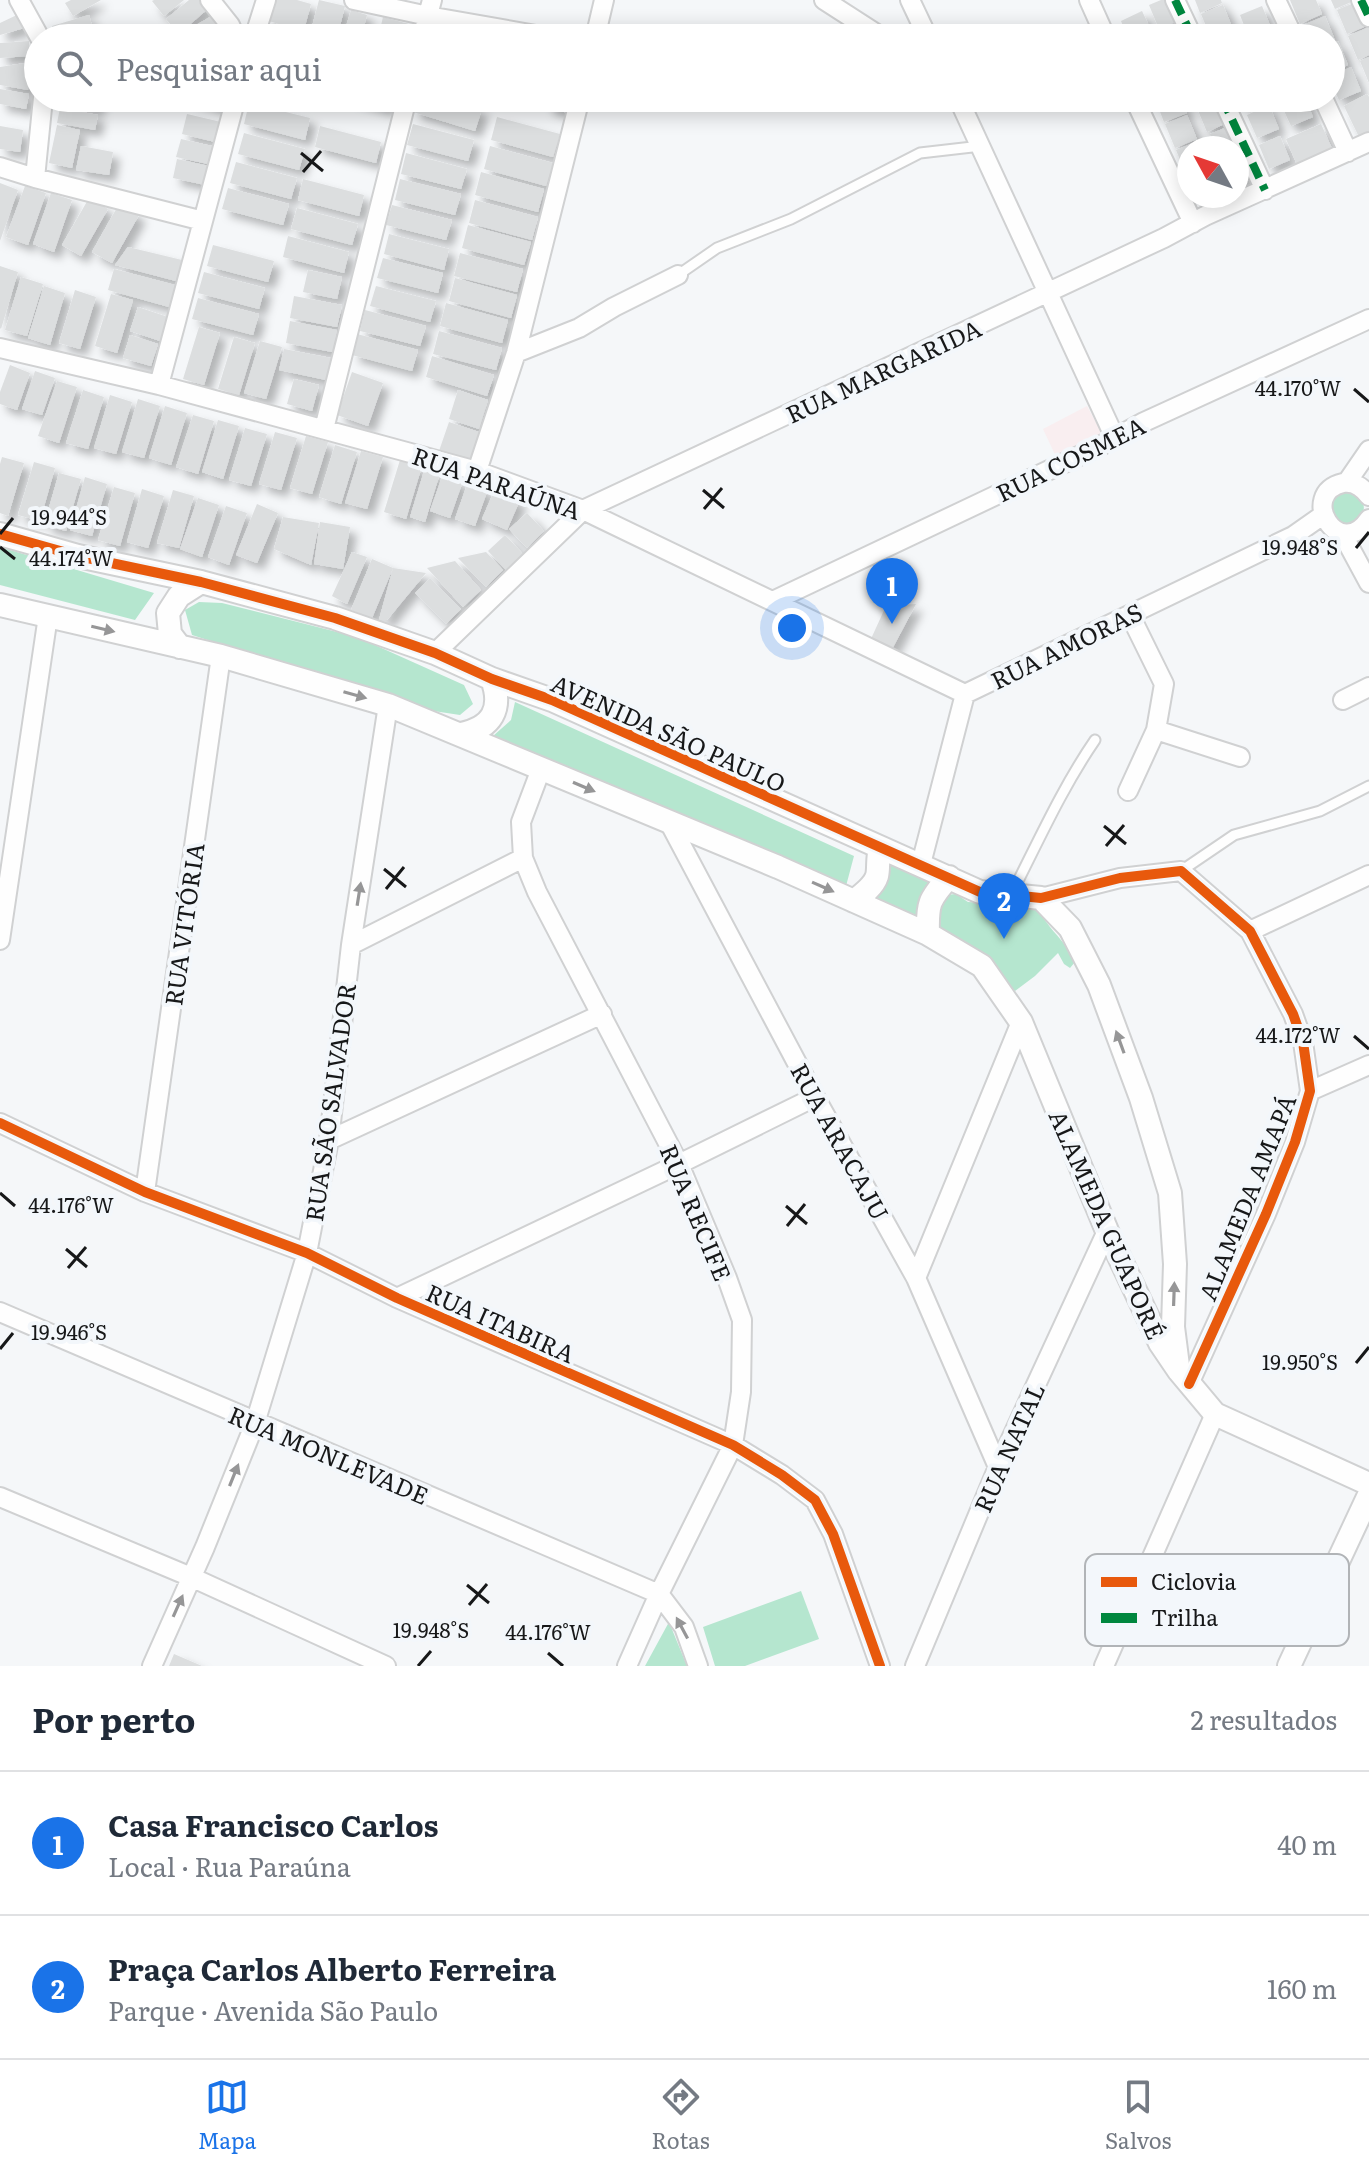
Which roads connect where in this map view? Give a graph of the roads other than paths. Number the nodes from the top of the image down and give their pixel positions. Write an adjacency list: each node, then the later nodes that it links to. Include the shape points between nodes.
1 (19, 0): 14 (street)
2 (210, 0): 15 (street)
3 (266, 0): 16 (street)
4 (354, 0): 12 (street)
5 (604, 0): 18 (street)
6 (824, 0): 19 (street)
7 (910, 0): 20 (street)
8 (1089, 0): 21 (street)
9 (1175, 0): 22 (street)
10 (1276, 0): 23 (street)
11 (1361, 0): 13 (street)
12 (430, 8): 17 (street)
13 (1369, 17)
14 (32, 24)
15 (229, 24)
16 (258, 24)
17 (496, 24)
18 (598, 24)
19 (864, 24)
20 (921, 24)
21 (1100, 24)
22 (1186, 24)
23 (1287, 24)
24 (42, 112): 36 (street)
25 (232, 112): 38 (street)
26 (403, 112): 46 (street)
27 (576, 112): 44 (street)
28 (965, 112): 33 (street)
29 (1141, 112): 39 (street)
30 (1229, 112): 37 (street)
31 (1329, 112): 34 (street)
32 (1369, 142): 34 (street, RUA MARGARIDA)
33 (981, 146): 40 (lane, via 920,153 791,219 717,248); 41 (street)
34 (1348, 152): 37 (street, RUA MARGARIDA)
35 (0, 167): 36 (street)
36 (35, 178): 38 (street)
37 (1265, 190): 39 (street, RUA MARGARIDA)
38 (203, 221): 45 (street)
39 (1193, 223): 41 (street, RUA MARGARIDA)
40 (678, 275): 44 (street, via 579,328)
41 (1047, 293): 47 (street); 52 (street, RUA MARGARIDA)
42 (1369, 319): 47 (street, RUA COSMEA)
43 (0, 348): 45 (street, RUA PARAÚNA)
44 (516, 353): 49 (street)
45 (159, 385): 46 (street, RUA PARAÚNA)
46 (324, 429): 49 (street, RUA PARAÚNA)
47 (1115, 438): 59 (street, RUA COSMEA)
48 (1369, 450): 50 (street)
49 (477, 471): 52 (street, RUA PARAÚNA)
50 (1347, 482): 51 (street); 53 (street, via 1327,492)
51 (1369, 496)
52 (583, 510): 59 (street, RUA PARAÚNA); 64 (street, RUA MARGARIDA)
53 (1323, 515): 55 (street); 61 (street, RUA AMORAS, via 1293,536)
54 (1369, 519): 55 (street, via 1358,530)
55 (1342, 533): 58 (street)
56 (0, 534): 57 (street, AVENIDA SÃO PAULO)
57 (201, 582): 63 (street, via 179,596 168,613 170,634); 64 (street, AVENIDA SÃO PAULO, via 335,618)
58 (1369, 583)
59 (773, 601): 68 (street, RUA PARAÚNA)
60 (0, 605): 62 (street)
61 (1130, 615): 68 (street, RUA AMORAS); 71 (street, via 1164,684)
62 (48, 616): 63 (street, one-way to 63); 90 (street)
63 (180, 647): 65 (street)
64 (435, 653): 66 (street, AVENIDA SÃO PAULO)
65 (221, 656): 70 (street, one-way to 70); 100 (street, RUA VITÓRIA)
66 (492, 679): 72 (street, via 496,709 476,731); 79 (street, AVENIDA SÃO PAULO, via 552,700)
67 (1369, 687): 69 (street)
68 (965, 694): 81 (street, RUA AMORAS)
69 (1343, 700)
70 (388, 705): 72 (street); 91 (street, RUA SÃO SALVADOR, one-way to 70)
71 (1156, 730): 74 (street); 77 (street)
72 (461, 734): 75 (street)
73 (1095, 740): 85 (lane)
74 (1240, 757)
75 (541, 769): 78 (street, one-way to 78); 80 (street, RUA RECIFE, via 521,822)
76 (1369, 786): 82 (lane, via 1320,811 1234,835)
77 (1128, 791)
78 (669, 822): 87 (street, one-way to 87); 96 (street, RUA ARACAJU)
79 (880, 849): 81 (street, AVENIDA SÃO PAULO); 87 (street, via 877,876)
80 (523, 858): 91 (street); 92 (street, RUA RECIFE)
81 (921, 864): 84 (street, AVENIDA SÃO PAULO)
82 (1181, 871): 86 (street, AVENIDA SÃO PAULO, via 1120,878); 88 (street, ALAMEDA AMAPÁ)
83 (1369, 875): 88 (street)
84 (949, 877): 85 (street, AVENIDA SÃO PAULO, via 980,892); 89 (street, via 931,897)
85 (1011, 895): 86 (street, AVENIDA SÃO PAULO)
86 (1041, 898): 106 (street, one-way to 86, via 1173,1327 1170,1193 1099,985 1070,928)
87 (854, 901): 89 (street)
88 (1250, 931): 95 (street, ALAMEDA AMAPÁ, via 1293,1014)
89 (928, 934): 93 (street, via 982,966)
90 (0, 940)
91 (351, 945): 98 (street, RUA SÃO SALVADOR)
92 (602, 1014): 98 (street); 99 (street, RUA RECIFE)
93 (1021, 1022): 101 (street, ALAMEDA GUAPORÉ); 103 (street)
94 (1369, 1065): 95 (street)
95 (1310, 1091): 106 (street, ALAMEDA AMAPÁ, via 1266,1214)
96 (815, 1097): 99 (street); 103 (street, RUA ARACAJU)
97 (0, 1123): 100 (street, RUA ITABIRA)
98 (329, 1140): 102 (street, RUA SÃO SALVADOR)
99 (679, 1164): 104 (street); 109 (street, RUA RECIFE, via 742,1320 741,1392)
100 (145, 1192): 102 (street, RUA ITABIRA)
101 (1107, 1231): 106 (street, ALAMEDA GUAPORÉ, via 1160,1343); 110 (street, RUA NATAL)
102 (307, 1253): 104 (street, RUA ITABIRA); 108 (street, RUA SÃO SALVADOR)
103 (916, 1278): 110 (street, RUA ARACAJU)
104 (397, 1298): 109 (street, RUA ITABIRA)
105 (0, 1312): 108 (street, RUA MONLEVADE)
106 (1184, 1378): 107 (street, ALAMEDA GUAPORÉ)
107 (1215, 1414): 111 (street); 114 (street)
108 (255, 1423): 116 (street, RUA SÃO SALVADOR, one-way to 108); 117 (street, RUA MONLEVADE)
109 (733, 1445): 117 (street, RUA RECIFE); 124 (street, RUA ITABIRA, via 815,1500 833,1534)
110 (998, 1467): 125 (street, RUA NATAL)
111 (1369, 1484)
112 (1369, 1495): 115 (street)
113 (0, 1497): 116 (street)
114 (1153, 1554)
115 (1341, 1554)
116 (191, 1577): 120 (street, RUA SÃO SALVADOR, one-way to 116); 121 (street)
117 (659, 1594): 122 (street, RUA RECIFE); 123 (street, one-way to 117, via 684,1627)
118 (1113, 1646): 126 (street)
119 (1298, 1646): 127 (street)
120 (152, 1666)
121 (386, 1666)
122 (627, 1666)
123 (698, 1666)
124 (880, 1666)
125 (915, 1666)
126 (1104, 1666)
127 (1289, 1666)

